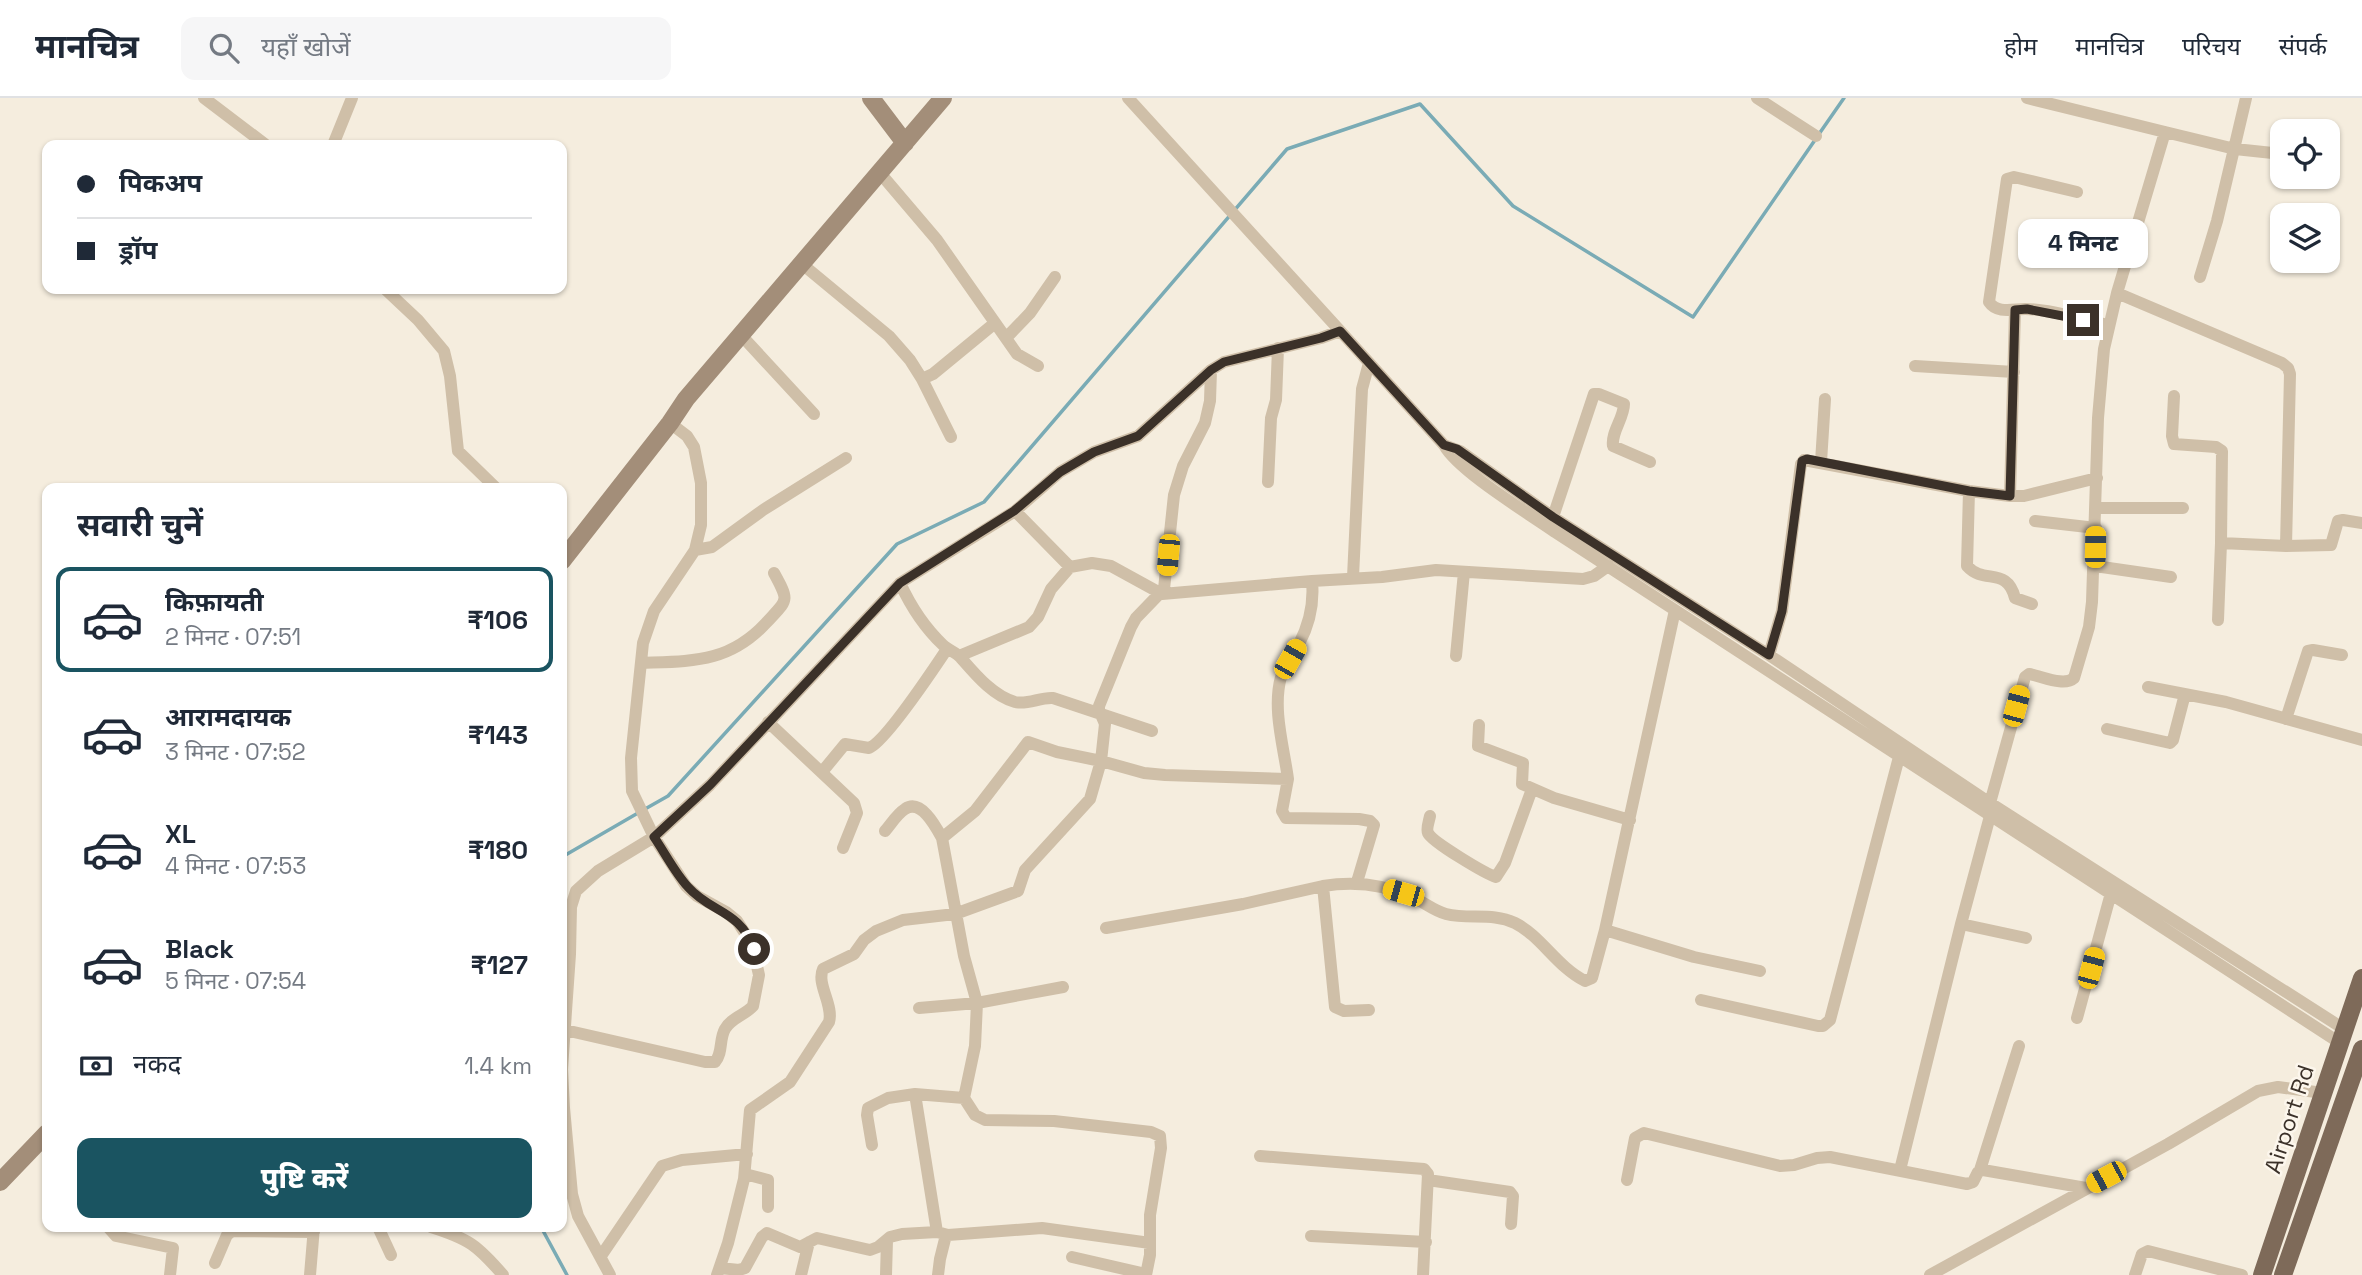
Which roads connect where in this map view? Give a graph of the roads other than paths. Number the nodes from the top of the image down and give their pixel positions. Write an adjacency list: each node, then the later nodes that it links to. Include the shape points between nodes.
1 (204, 98): 11 (street)
2 (352, 98): 12 (street)
3 (871, 98): 13 (street)
4 (943, 98): 13 (street)
5 (1128, 98): 26 (street)
6 (1757, 98): 10 (street)
7 (2027, 98): 9 (street)
8 (2246, 98): 14 (street)
9 (2165, 132): 14 (street); 21 (street)
10 (1816, 136)
11 (259, 140)
12 (335, 140)
13 (905, 143): 16 (street)
14 (2235, 149): 15 (street); 20 (street)
15 (2270, 153)
16 (880, 173): 18 (street); 24 (street, via 937,240)
17 (2077, 192): 23 (street, via 2007,179 1989,299 1992,307)
18 (802, 264): 27 (street); 35 (street, via 889,336)
19 (1055, 277): 28 (street)
20 (2200, 277)
21 (2117, 293): 25 (street); 58 (street, via 2288,368)
22 (390, 294): 47 (street, via 444,351 458,450)
23 (2015, 310): 25 (street); 34 (street)
24 (995, 323): 28 (street); 35 (street)
25 (2109, 325): 45 (street, via 2101,377)
26 (1340, 331): 29 (street); 30 (street)
27 (741, 335): 38 (street); 39 (street)
28 (1006, 338): 31 (street, via 1017,354)
29 (1278, 348): 33 (street, via 1231,359); 46 (street)
30 (1369, 363): 41 (street); 66 (street, via 1362,389)
31 (1038, 366)
32 (1915, 366): 34 (street)
33 (1211, 370): 52 (street, via 1147,430 1060,472); 70 (street, via 1205,423 1174,495)
34 (2014, 372): 49 (street)
35 (922, 379): 40 (street)
36 (2174, 396): 57 (street, via 2174,444 2222,451)
37 (1825, 399): 44 (street)
38 (814, 414)
39 (670, 423): 59 (street, via 687,436 699,468 701,525); 60 (street)
40 (951, 437)
41 (1444, 445): 53 (street, via 1457,449); 64 (street, via 1449,455)
42 (846, 458): 59 (street, via 712,547)
43 (1650, 462): 53 (street, via 1612,444 1624,404 1594,394)
44 (1821, 462): 48 (street); 75 (street, via 1807,459 1801,464 1782,611)
45 (2097, 478): 49 (street); 50 (street)
46 (1268, 482)
47 (491, 483)
48 (1969, 491): 49 (street); 71 (street, via 1967,566 2007,582 2015,598)
49 (2010, 496)
50 (2096, 508): 51 (street); 56 (street)
51 (2183, 508)
52 (1014, 511): 62 (street); 69 (street)
53 (1553, 517): 75 (street)
54 (2035, 521): 56 (street)
55 (2362, 523): 58 (street, via 2338,521 2332,545)
56 (2095, 528): 61 (street)
57 (2221, 543): 58 (street); 73 (street)
58 (2286, 546)
59 (695, 550): 79 (street, via 654,611)
60 (567, 551)
61 (2095, 566): 67 (street); 94 (street, via 2089,627 2074,678 2068,682 2025,677)
62 (1070, 567): 70 (street, via 1111,566); 77 (street, via 1029,627)
63 (1464, 572): 64 (street, via 1577,579); 66 (street); 78 (street)
64 (1600, 572): 72 (street)
65 (774, 573): 79 (street, via 785,593 784,602 740,646 692,660)
66 (1353, 577): 68 (street)
67 (2171, 577)
68 (1312, 581): 70 (street); 92 (street, via 1310,614 1279,690)
69 (900, 583): 74 (street, via 918,617); 84 (street)
70 (1161, 594): 82 (street, via 1131,626)
71 (2032, 604)
72 (1675, 610): 89 (street); 97 (street)
73 (2218, 620)
74 (947, 649): 77 (street); 91 (street, via 881,739 869,748 845,744)
75 (1769, 655): 94 (street)
76 (2342, 655): 83 (street, via 2308,652)
77 (959, 656): 82 (street, via 1008,699 1022,703 1053,698)
78 (1456, 656)
79 (641, 663): 99 (street, via 632,792)
80 (2148, 687): 81 (street)
81 (2185, 694): 83 (street); 86 (street, via 2170,743)
82 (1100, 713): 87 (street); 90 (street, via 1105,724)
83 (2286, 719): 88 (street)
84 (768, 722): 91 (street); 99 (street, via 710,785)
85 (1479, 725): 93 (street, via 1478,746 1523,763 1521,783)
86 (2107, 729)
87 (1152, 731)
88 (2362, 740)
89 (1899, 757): 96 (street); 114 (street, via 1830,1020 1818,1026)
90 (1101, 761): 92 (street, via 1144,773); 100 (street, via 1028,742 975,811); 105 (street, via 1090,799 1026,870 1018,891)
91 (822, 772): 101 (street, via 857,808)
92 (1288, 779): 102 (street, via 1282,811 1286,818 1359,819 1374,825)
93 (1532, 789): 95 (street, via 1496,877 1430,836); 97 (street)
94 (1990, 803): 120 (street)
95 (1430, 816)
96 (1990, 816): 104 (street); 106 (street)
97 (1630, 820): 108 (street)
98 (885, 831): 100 (street, via 911,806 929,817)
99 (652, 832): 113 (street, via 576,891 571,907); 119 (street, via 686,886 726,912 746,933 759,971 753,1006 726,1027 719,1059 711,1063)
100 (942, 838): 105 (street)
101 (843, 848)
102 (1357, 882): 103 (street); 108 (street, via 1403,893 1445,914 1493,916 1514,922 1585,981 1592,978)
103 (1323, 886): 107 (street); 117 (street, via 1335,1007)
104 (2111, 893): 118 (street); 120 (street)
105 (955, 914): 115 (street); 129 (street, via 903,920 876,931 854,954 823,969 829,1022 790,1082 750,1110)
106 (1961, 924): 109 (street); 131 (street)
107 (1106, 928)
108 (1605, 930): 110 (street)
109 (2026, 938)
110 (1760, 971)
111 (2362, 978): 120 (main road, Airport Rd)
112 (1063, 987): 115 (street)
113 (567, 989)
114 (1701, 1000)
115 (977, 1003): 116 (street); 125 (street, via 975,1046)
116 (919, 1008)
117 (1369, 1010)
118 (2077, 1018)
119 (567, 1030)
120 (2342, 1036): 123 (main road, Airport Rd)
121 (2019, 1046): 132 (street)
122 (2362, 1049): 169 (main road)
123 (2323, 1093): 137 (street, via 2278,1087 2258,1091); 168 (main road, Airport Rd)
124 (915, 1094): 125 (street); 128 (street, via 888,1098 868,1108); 145 (street)
125 (964, 1098): 150 (street, via 975,1115 985,1120 1054,1121 1160,1136)
126 (567, 1132): 152 (street, via 572,1194 582,1225)
127 (42, 1138): 136 (street)
128 (872, 1145)
129 (747, 1154): 133 (street); 152 (street, via 662,1166)
130 (1260, 1156): 134 (street, via 1420,1167 1426,1170)
131 (1900, 1170): 132 (street, via 1967,1184); 135 (street, via 1824,1157 1780,1166 1644,1133 1635,1139)
132 (1980, 1170): 137 (street)
133 (745, 1174): 138 (street, via 768,1180); 155 (street)
134 (1428, 1180): 139 (street, via 1510,1192); 149 (street)
135 (1627, 1180)
136 (0, 1182)
137 (2085, 1188): 165 (street)
138 (768, 1207)
139 (1511, 1224)
140 (112, 1232): 156 (street, via 173,1248)
141 (224, 1232): 154 (street)
142 (314, 1232): 157 (street)
143 (380, 1232): 151 (street)
144 (446, 1232): 158 (street, via 478,1247)
145 (942, 1234): 147 (street, via 902,1234); 150 (street, via 1042,1228); 162 (street)
146 (1311, 1236): 149 (street)
147 (887, 1240): 148 (street, via 870,1250 817,1238); 161 (street)
148 (809, 1242): 155 (street, via 800,1247 766,1233 745,1268); 160 (street)
149 (1426, 1242): 164 (street)
150 (1150, 1243): 163 (street)
151 (391, 1255)
152 (601, 1256): 159 (street)
153 (1072, 1257): 163 (street)
154 (215, 1263)
155 (718, 1271)
156 (170, 1275)
157 (310, 1275)
158 (503, 1275)
159 (610, 1275)
160 (801, 1275)
161 (886, 1275)
162 (938, 1275)
163 (1146, 1275)
164 (1423, 1275)
165 (1930, 1275)
166 (2135, 1275): 167 (street, via 2142,1254 2148,1251)
167 (2242, 1275)
168 (2262, 1275)
169 (2283, 1275)

